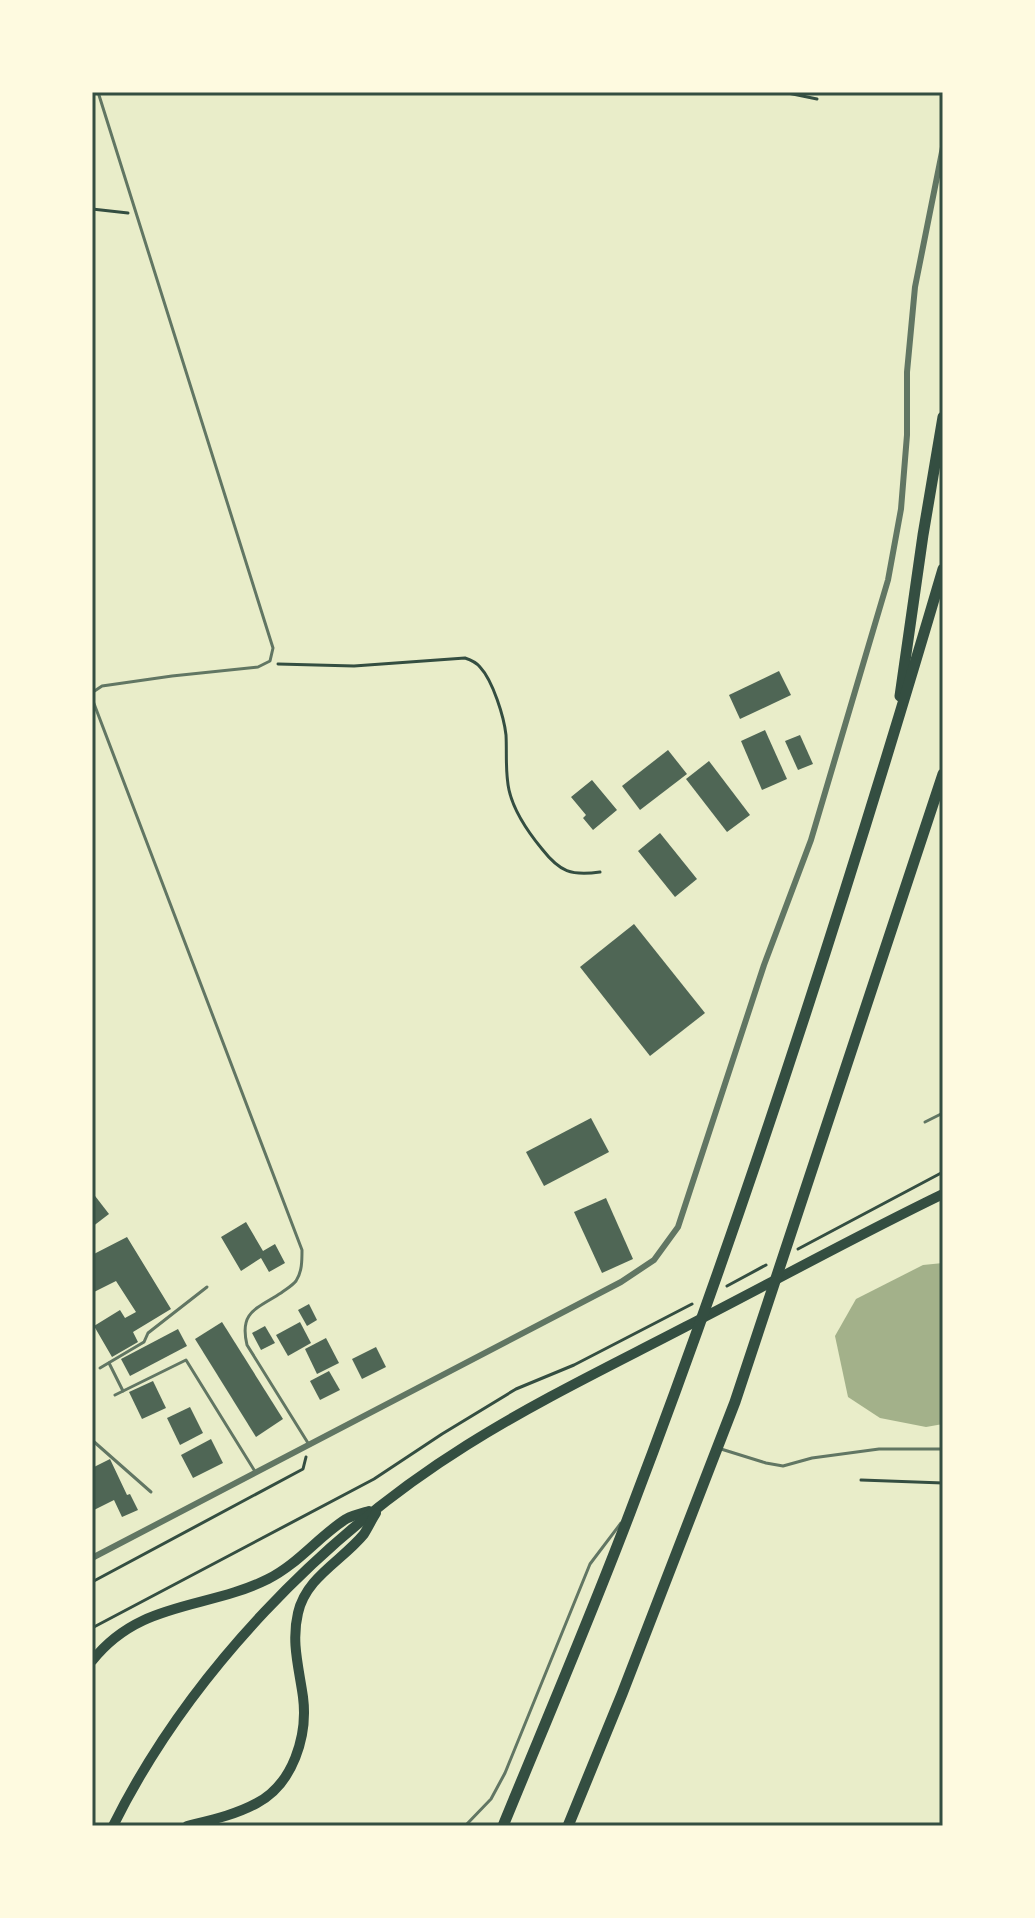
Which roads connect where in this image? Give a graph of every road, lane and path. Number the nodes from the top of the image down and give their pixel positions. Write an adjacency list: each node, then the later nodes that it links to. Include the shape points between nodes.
1 (98, 92): 6 (lane)
2 (783, 92): 3 (path)
3 (817, 99)
4 (943, 147): 27 (street, via 915,287 901,509 888,580 811,840 678,1227 654,1260 621,1282)
5 (92, 209): 6 (path)
6 (136, 213): 9 (lane, via 273,648)
7 (943, 417): 10 (highway)
8 (943, 569): 10 (highway)
9 (270, 661): 12 (path, via 354,666 465,658 478,664 503,720 509,791 516,811 555,864 571,873); 27 (lane, via 258,667 102,686 93,692 93,701 302,1250 295,1283 255,1309 243,1329 247,1345)
10 (894, 736): 35 (highway, via 780,1094)
11 (943, 774): 28 (highway)
12 (600, 872)
13 (943, 1113): 14 (lane)
14 (925, 1122)
15 (943, 1172): 17 (path)
16 (943, 1194): 34 (main road, via 509,1420)
17 (798, 1249)
18 (770, 1263): 19 (path)
19 (728, 1285)
20 (207, 1287): 22 (lane, via 148,1333 144,1342)
21 (700, 1300): 38 (path, via 516,1389 374,1479)
22 (109, 1363): 23 (lane); 24 (lane)
23 (100, 1368)
24 (123, 1391): 25 (lane); 30 (lane, via 186,1360)
25 (115, 1395)
26 (92, 1440): 33 (lane)
27 (308, 1444): 30 (street); 37 (path, via 303,1469)
28 (717, 1448): 29 (lane, via 783,1466 879,1449); 44 (highway)
29 (943, 1449)
30 (256, 1473): 36 (street)
31 (861, 1480): 32 (path)
32 (943, 1483)
33 (151, 1492)
34 (379, 1507): 39 (main road, via 348,1518 268,1579 154,1614 124,1631); 40 (main road, via 284,1590 229,1653 149,1762); 41 (main road, via 364,1533 311,1585 298,1611 294,1646 304,1729 279,1785 260,1802 232,1815)
35 (631, 1511): 42 (lane, via 590,1564 505,1773 491,1799); 43 (highway)
36 (92, 1558)
37 (92, 1582)
38 (92, 1628)
39 (92, 1661)
40 (115, 1822)
41 (187, 1826)
42 (465, 1826)
43 (503, 1826)
44 (568, 1826)

